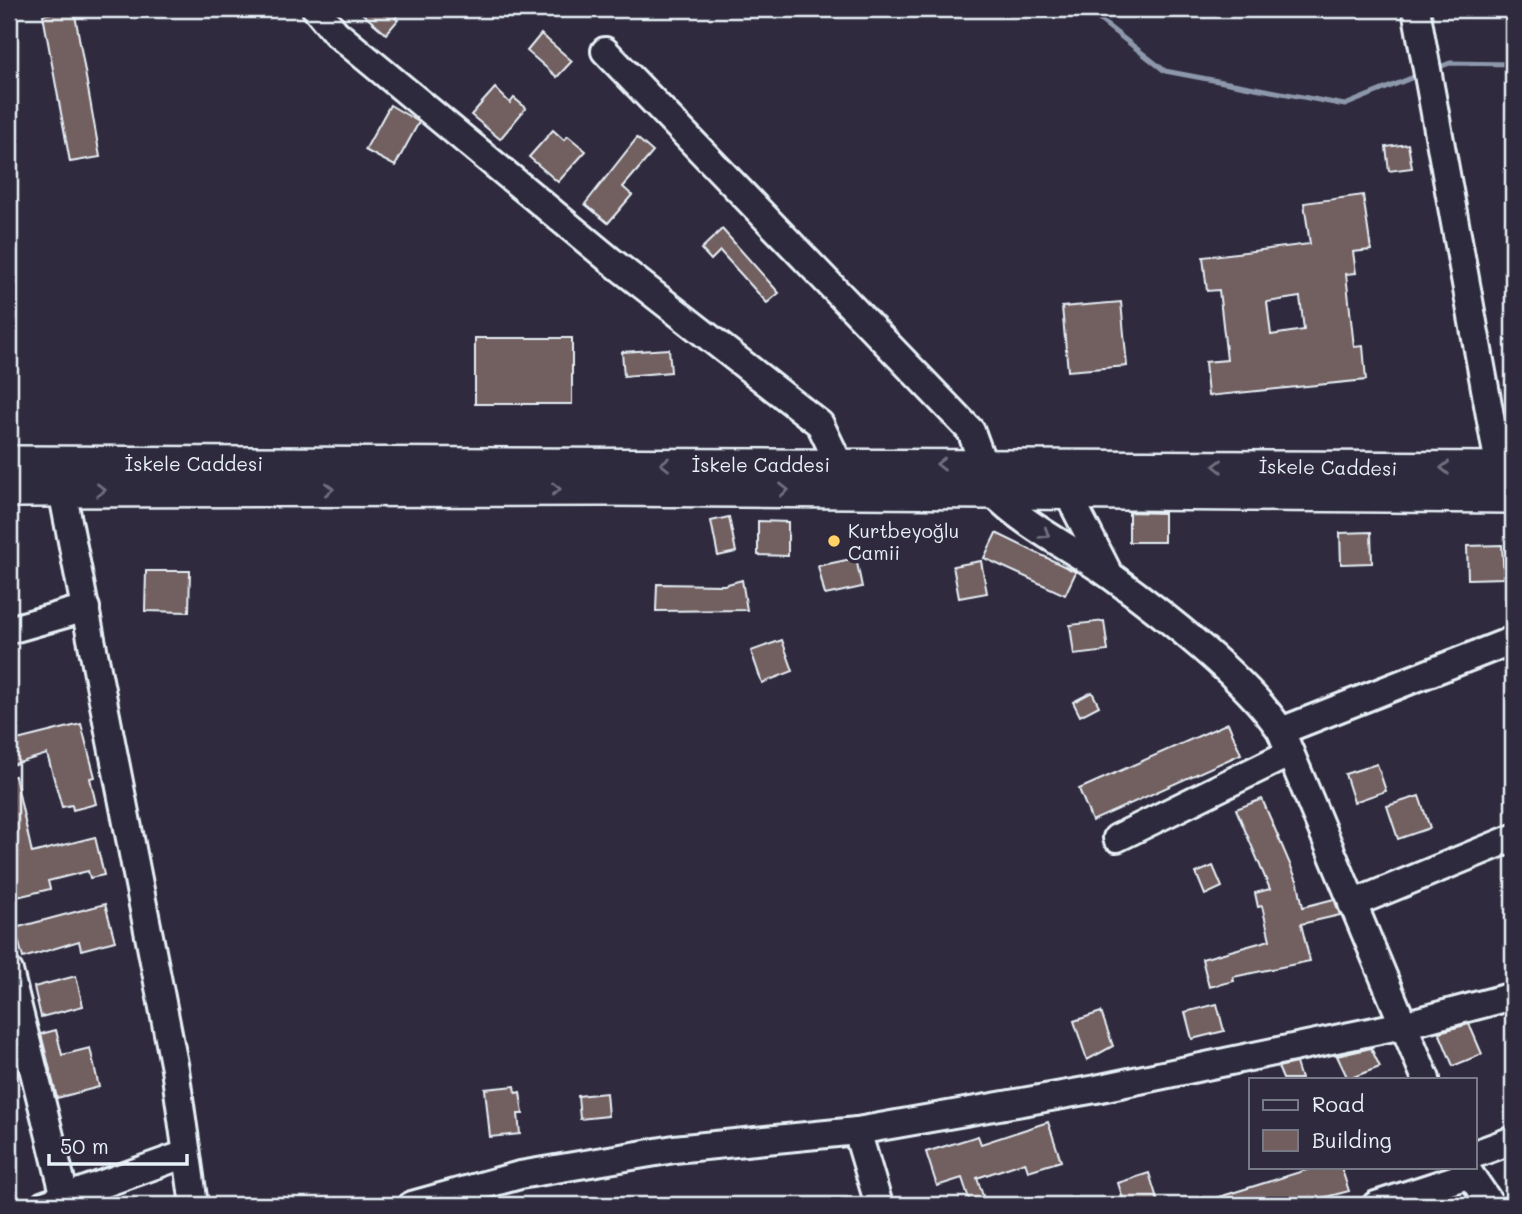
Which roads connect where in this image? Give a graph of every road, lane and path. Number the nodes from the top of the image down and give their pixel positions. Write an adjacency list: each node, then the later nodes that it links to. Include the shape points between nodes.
1 (316, 9): 5 (street, via 336,33 610,260 820,424)
2 (1416, 9): 8 (street)
3 (605, 51): 7 (street, via 971,431)
4 (9, 463): 6 (main road, İskele Caddesi)
5 (839, 464): 6 (main road, İskele Caddesi, one-way to 6); 7 (main road, İskele Caddesi, one-way to 5)
6 (61, 476): 7 (main road, one-way to 7, via 604,489); 9 (main road); 12 (street)
7 (988, 478): 8 (main road, İskele Caddesi, one-way to 7); 10 (main road); 11 (street, one-way to 11, via 1014,515)
8 (1508, 482): 10 (main road)
9 (9, 490)
10 (1067, 492): 11 (street)
11 (1110, 575): 15 (street, via 1265,708)
12 (86, 608): 13 (street); 25 (street, via 175,1069)
13 (9, 630)
14 (1513, 640): 15 (street)
15 (1285, 742): 16 (street); 18 (street)
16 (1117, 838)
17 (1513, 838): 18 (street)
18 (1352, 904): 21 (street)
19 (9, 971): 29 (street)
20 (1513, 996): 21 (street)
21 (1403, 1026): 22 (street); 23 (street, via 1096,1090)
22 (1426, 1078)
23 (857, 1131): 31 (street, via 674,1149 520,1175); 32 (street)
24 (1513, 1140): 26 (street)
25 (186, 1154): 29 (street); 30 (street)
26 (1476, 1161)
27 (1462, 1168): 33 (street)
28 (1471, 1168): 34 (street)
29 (54, 1201)
30 (194, 1205)
31 (412, 1205)
32 (879, 1205)
33 (1376, 1205)
34 (1491, 1205)

